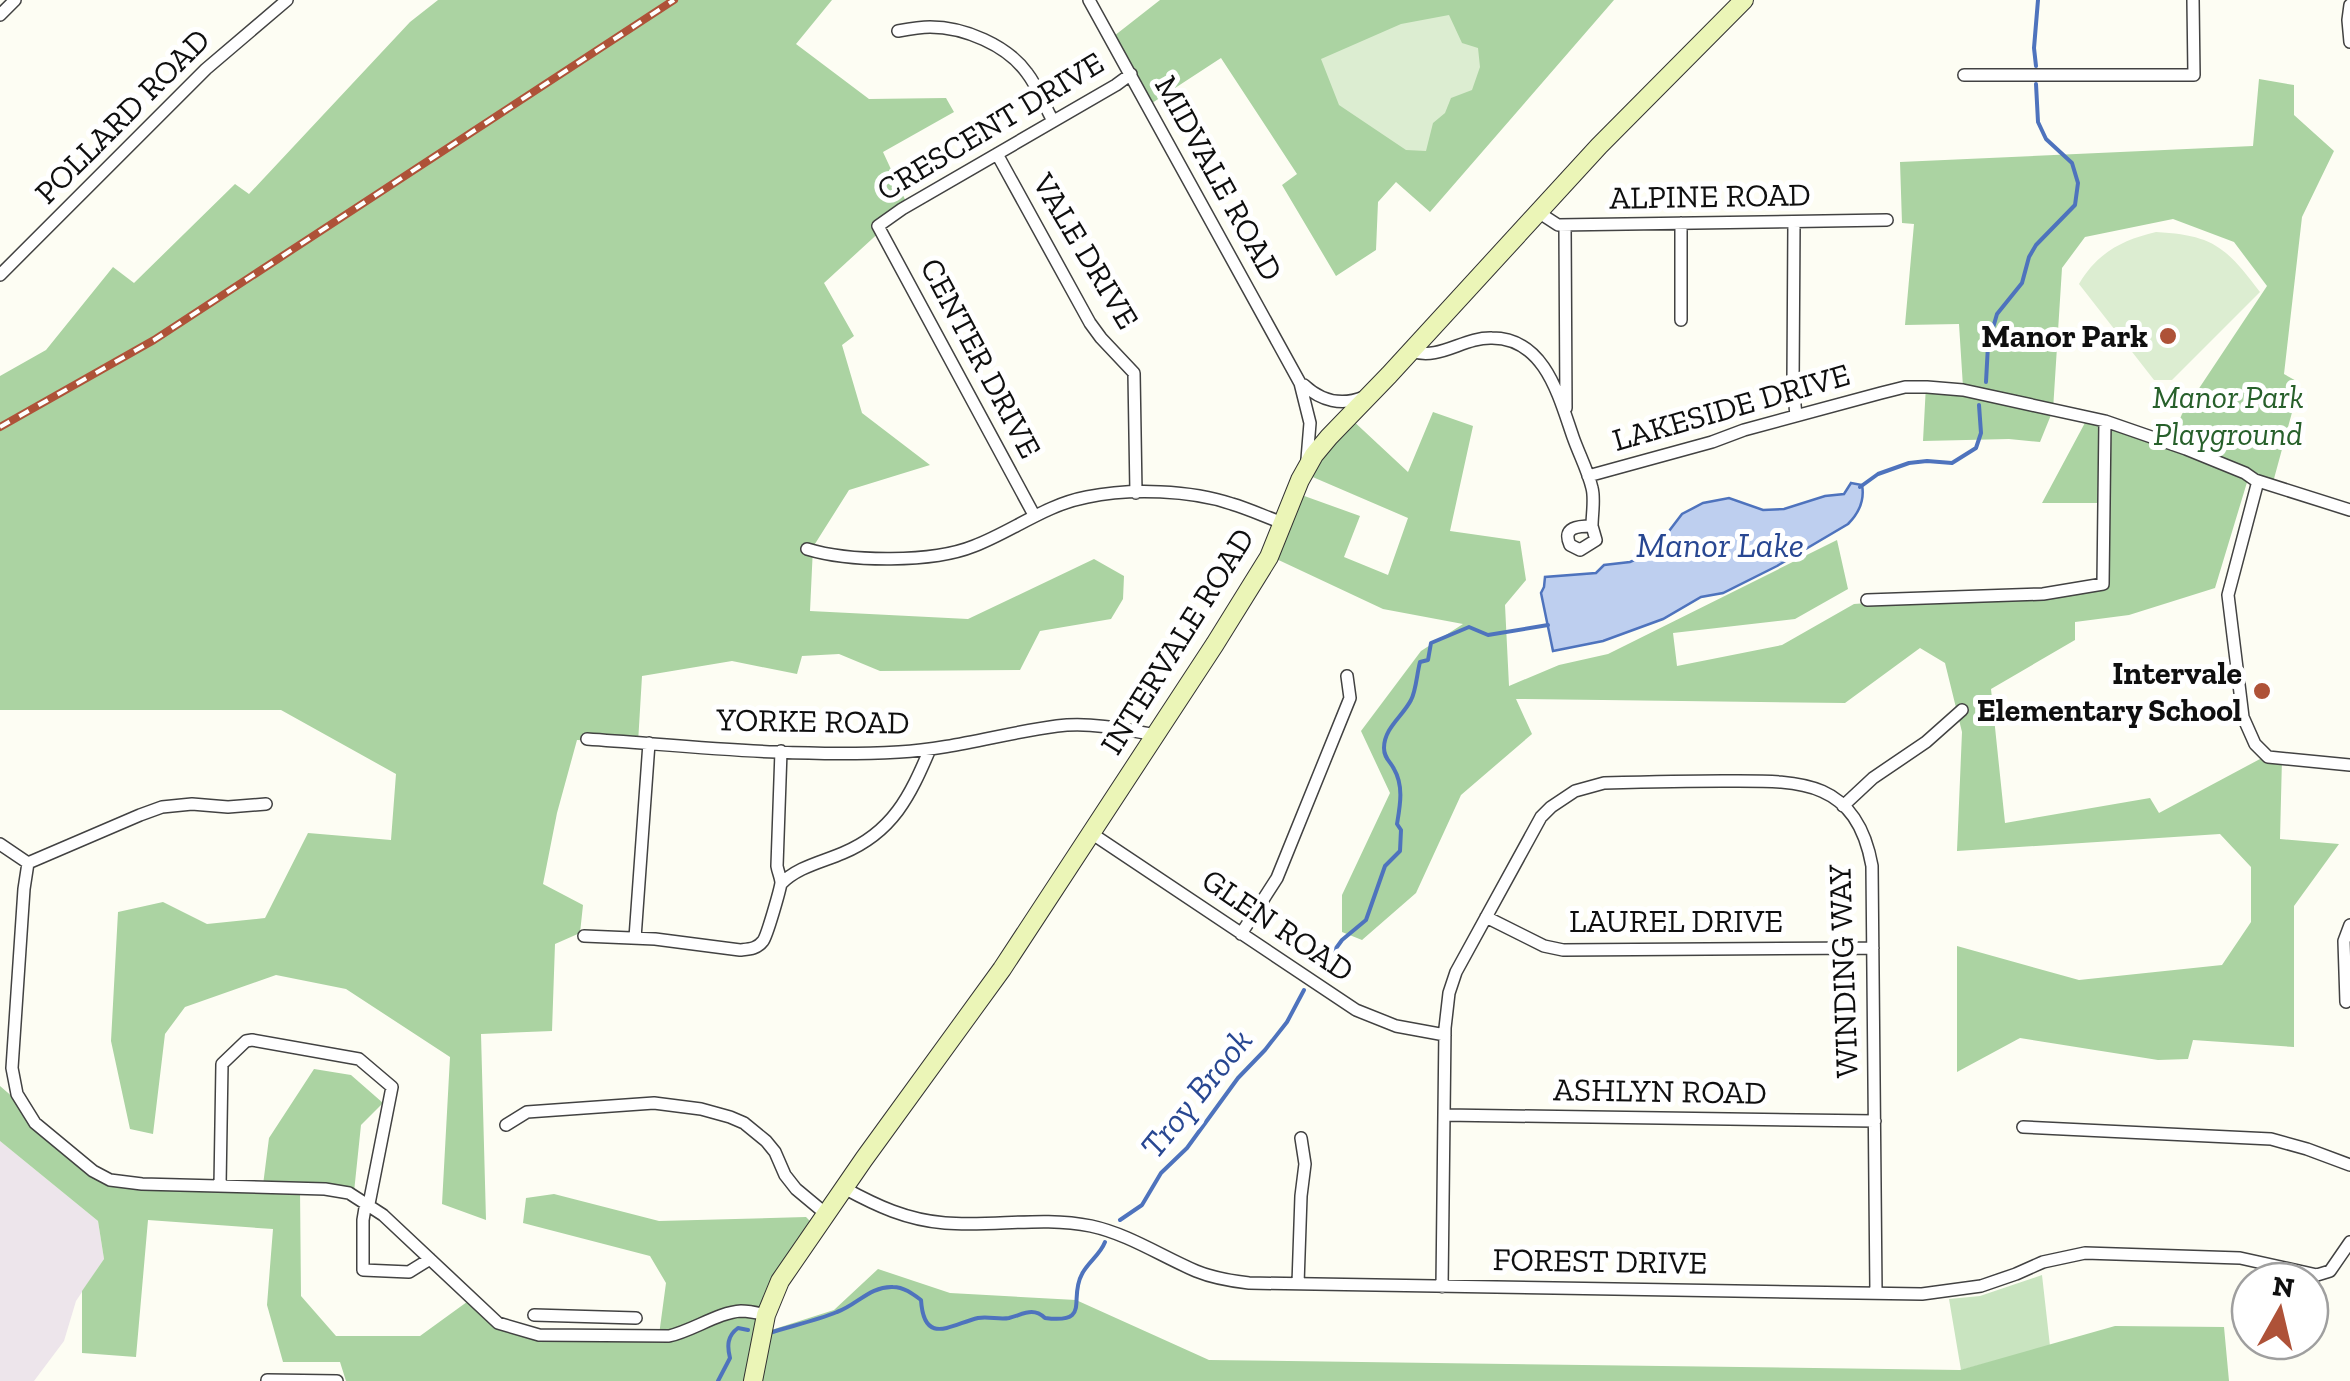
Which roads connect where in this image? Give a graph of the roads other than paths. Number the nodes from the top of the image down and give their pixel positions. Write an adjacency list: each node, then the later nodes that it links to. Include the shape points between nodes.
1 (15, 0): 7 (street)
2 (287, 0): 20 (street, POLLARD ROAD, via 206,69)
3 (1089, 0): 10 (street, MIDVALE ROAD)
4 (1744, 0): 14 (street, INTERVALE ROAD)
5 (2193, 0): 11 (street, via 2194,75)
6 (2350, 5): 9 (street)
7 (0, 15)
8 (898, 31): 12 (street, via 944,28 1005,52 1025,69)
9 (2350, 42)
10 (1131, 74): 12 (street, CRESCENT DRIVE); 23 (street, MIDVALE ROAD)
11 (1964, 75)
12 (1053, 122): 13 (street, CRESCENT DRIVE)
13 (997, 154): 19 (street, CRESCENT DRIVE); 31 (street, VALE DRIVE, via 1090,323 1134,373)
14 (1538, 212): 18 (street, ALPINE ROAD); 22 (street, INTERVALE ROAD)
15 (1887, 220): 16 (street, ALPINE ROAD)
16 (1794, 222): 17 (street, ALPINE ROAD); 25 (street)
17 (1681, 224): 18 (street, ALPINE ROAD); 21 (street)
18 (1565, 225): 26 (street)
19 (879, 226): 33 (street, CENTER DRIVE)
20 (0, 275)
21 (1681, 320)
22 (1410, 351): 24 (street, INTERVALE ROAD); 26 (street, LAKESIDE DRIVE, via 1439,353 1480,338 1515,342 1543,364)
23 (1300, 382): 24 (street, via 1328,400 1352,402); 29 (street, MIDVALE ROAD, via 1310,437)
24 (1370, 394): 29 (street, INTERVALE ROAD, via 1329,436)
25 (1796, 416): 27 (street, LAKESIDE DRIVE, via 1927,387); 28 (street, LAKESIDE DRIVE)
26 (1566, 417): 28 (street, LAKESIDE DRIVE)
27 (2098, 419): 30 (street, LAKESIDE DRIVE); 37 (street, via 2103,584 2043,594)
28 (1588, 476): 35 (street)
29 (1300, 480): 34 (street, INTERVALE ROAD)
30 (2258, 481): 32 (street, LAKESIDE DRIVE); 45 (street, via 2228,595 2243,717 2268,757)
31 (1136, 492): 33 (street, via 1089,496); 34 (street, via 1211,498)
32 (2350, 510)
33 (1034, 515): 36 (street, via 957,552 900,558)
34 (1283, 523): 40 (street, INTERVALE ROAD, via 1269,557)
35 (1592, 526)
36 (807, 549)
37 (1867, 600)
38 (1348, 676): 54 (street, via 1350,698 1276,878)
39 (1962, 710): 47 (street)
40 (1156, 735): 43 (street, YORKE ROAD, via 1086,724); 48 (street, INTERVALE ROAD)
41 (587, 740): 42 (street, YORKE ROAD)
42 (649, 744): 44 (street, YORKE ROAD); 56 (street)
43 (930, 749): 44 (street, YORKE ROAD); 51 (street, via 913,790 876,834)
44 (781, 751): 51 (street)
45 (2350, 765)
46 (266, 804): 50 (street, via 162,807)
47 (1843, 806): 52 (street, via 1823,791 1788,782 1588,786 1541,817); 57 (street, WINDING WAY, via 1872,866)
48 (1091, 833): 54 (street, GLEN ROAD); 67 (street, INTERVALE ROAD)
49 (0, 844): 50 (street)
50 (28, 863): 66 (street, via 12,1068 22,1104 35,1123 110,1180)
51 (781, 884): 56 (street, via 758,946 740,950)
52 (1486, 917): 57 (street, LAUREL DRIVE, via 1563,950); 59 (street, via 1456,972)
53 (2350, 925): 58 (street, via 2344,940)
54 (1241, 934): 59 (street, GLEN ROAD, via 1366,1015)
55 (584, 936): 56 (street)
56 (636, 938)
57 (1873, 948): 61 (street, WINDING WAY)
58 (2346, 1002)
59 (1446, 1035): 60 (street)
60 (1444, 1115): 61 (street, ASHLYN ROAD); 73 (street)
61 (1874, 1121): 74 (street, WINDING WAY)
62 (506, 1125): 69 (street, via 528,1112 654,1103 730,1117 766,1141 785,1176)
63 (2023, 1127): 65 (street, via 2271,1140)
64 (1301, 1138): 72 (street)
65 (2350, 1166)
66 (220, 1186): 68 (street, via 339,1190); 68 (street, via 222,1064 252,1040 360,1059 392,1087)
67 (844, 1188): 69 (street, INTERVALE ROAD); 72 (street, FOREST DRIVE, via 914,1218 1083,1224 1206,1275)
68 (367, 1203): 71 (street); 71 (street, via 363,1270 409,1272)
69 (826, 1214): 76 (street, INTERVALE ROAD)
70 (2350, 1242): 74 (street, FOREST DRIVE, via 2330,1271 2317,1275 2240,1258 2086,1253 1966,1288)
71 (430, 1260): 79 (street, via 498,1323)
72 (1298, 1284): 73 (street, FOREST DRIVE)
73 (1442, 1286): 74 (street, FOREST DRIVE)
74 (1876, 1293)
75 (534, 1315): 77 (street)
76 (766, 1315): 79 (street, via 731,1313 668,1336); 82 (street, INTERVALE ROAD)
77 (569, 1317): 78 (street); 79 (street)
78 (636, 1318)
79 (569, 1335)
80 (267, 1380): 81 (street)
81 (337, 1381)
82 (752, 1381)

